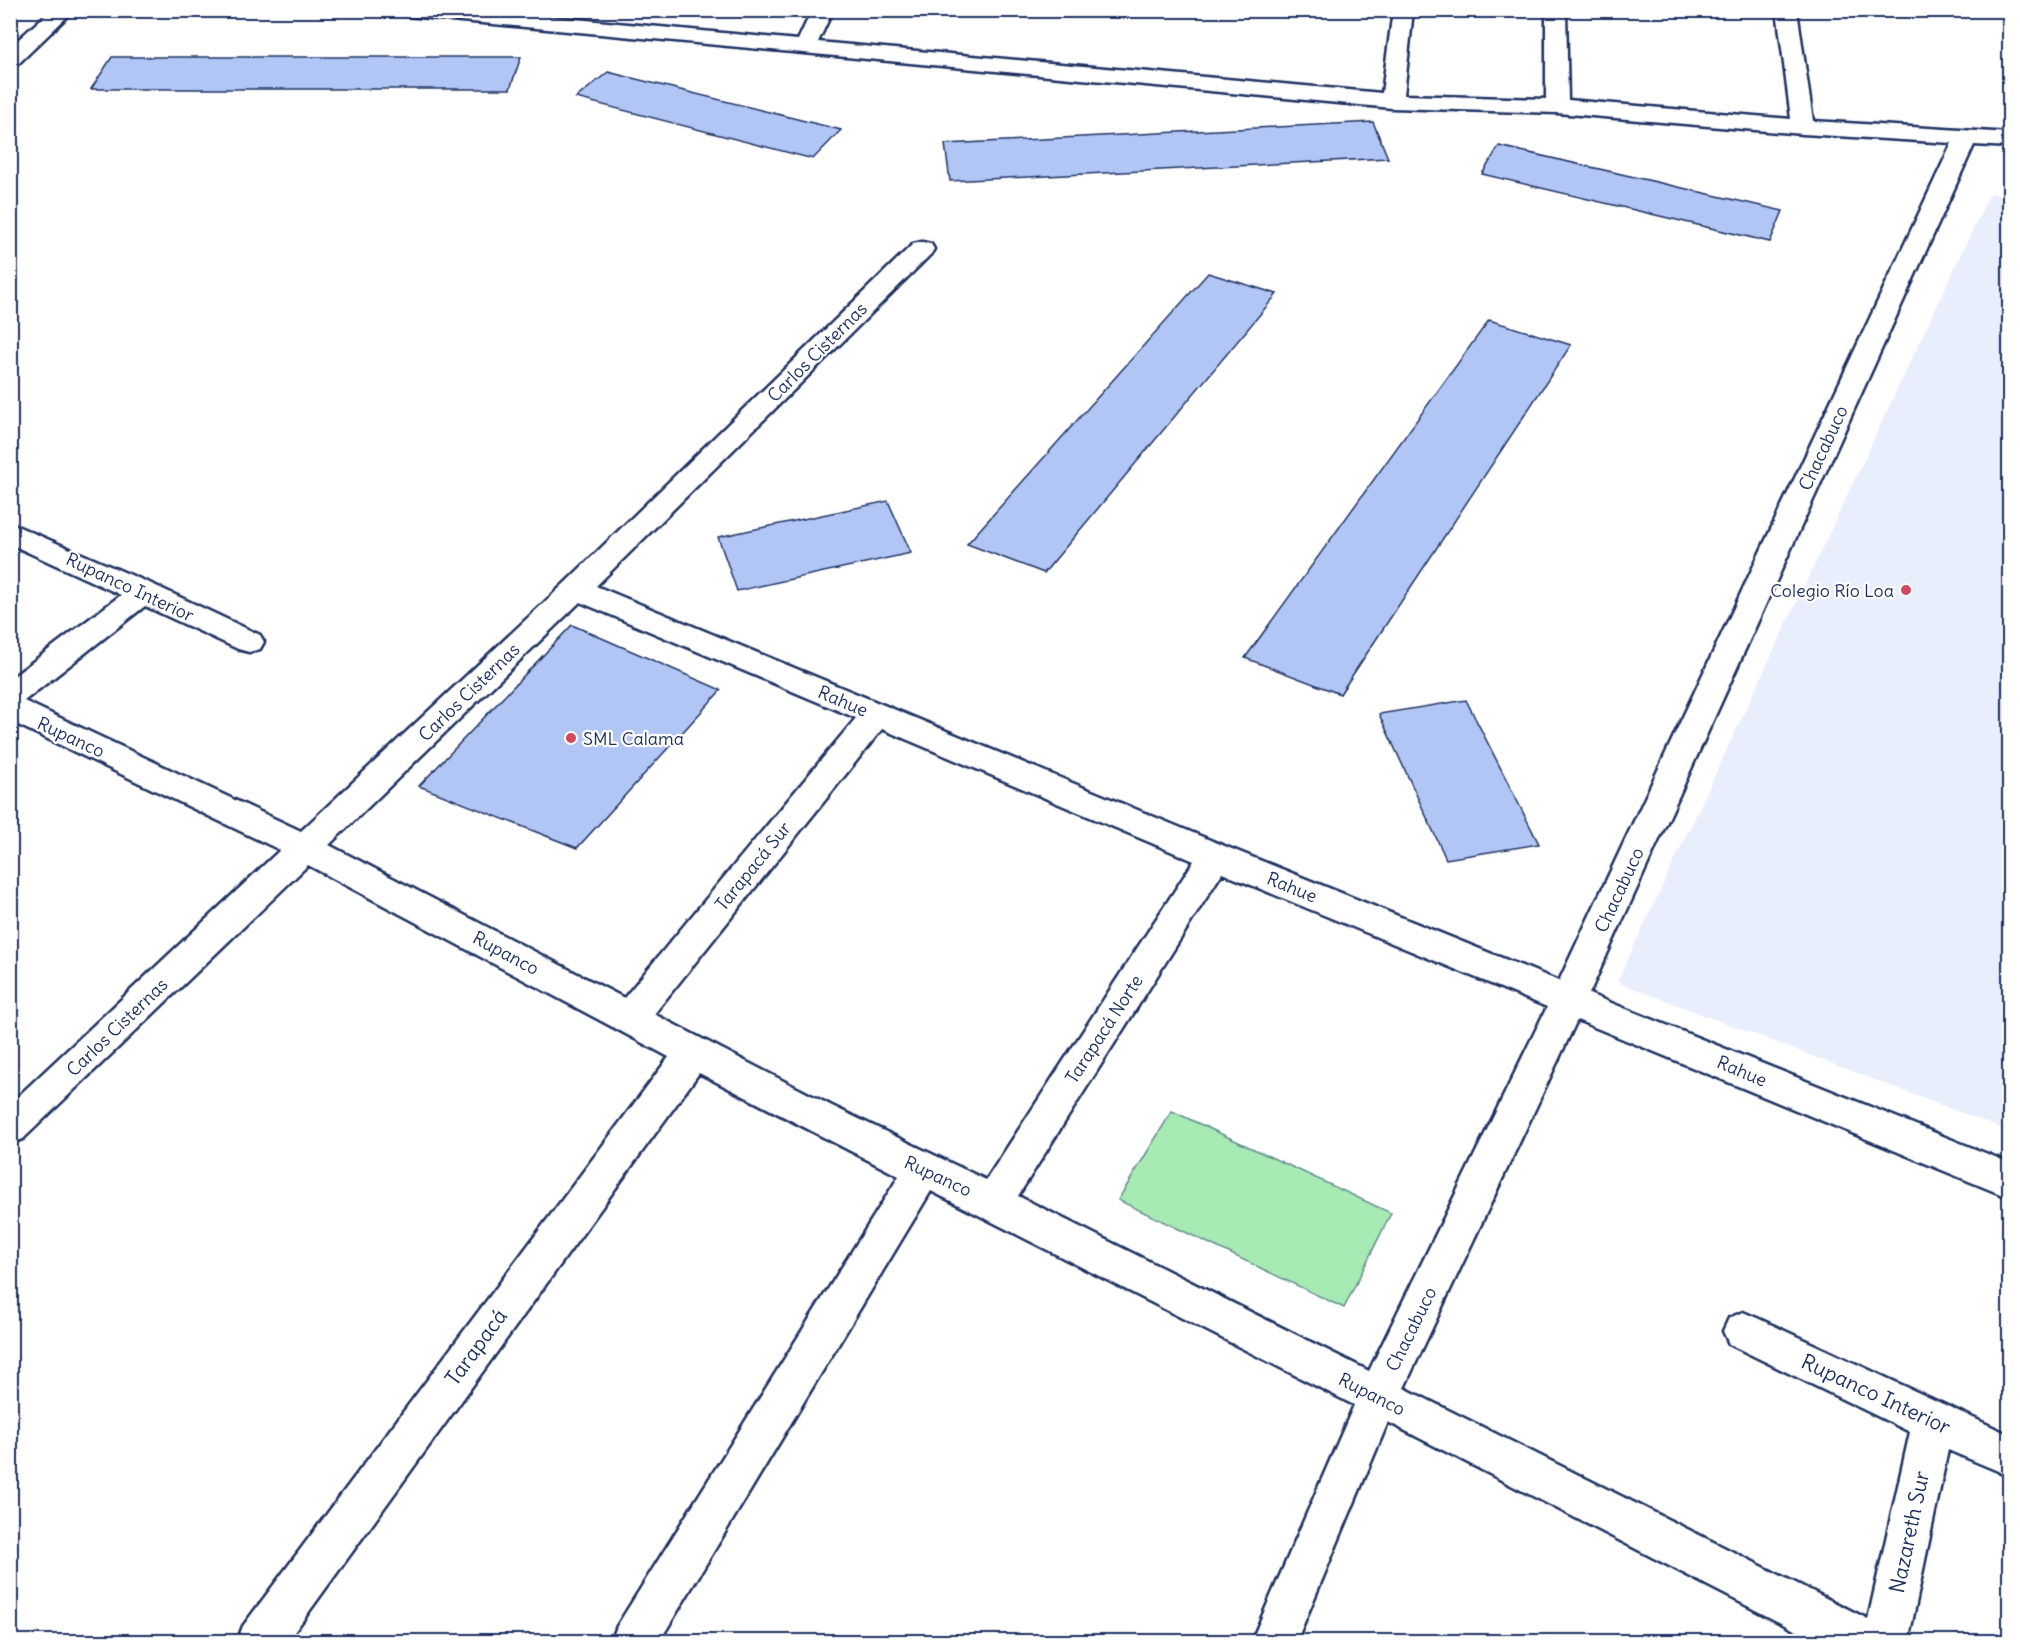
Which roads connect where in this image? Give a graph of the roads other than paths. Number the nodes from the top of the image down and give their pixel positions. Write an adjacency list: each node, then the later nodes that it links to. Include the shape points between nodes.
1 (407, 10): 7 (street)
2 (823, 10): 7 (street)
3 (1403, 10): 9 (street)
4 (1556, 10): 10 (street)
5 (1787, 10): 11 (street)
6 (57, 11): 8 (street)
7 (805, 46): 9 (street)
8 (10, 59)
9 (1392, 101): 10 (street)
10 (1557, 106): 11 (street)
11 (1803, 127): 12 (street)
12 (1966, 138): 13 (street); 24 (street, Chacabuco)
13 (2010, 141)
14 (922, 249): 16 (street, Carlos Cisternas)
15 (13, 536): 17 (street, Rupanco Interior)
16 (576, 589): 21 (street, Rahue); 22 (street, Carlos Cisternas)
17 (144, 592): 18 (street, Rupanco Interior); 19 (street)
18 (249, 642)
19 (10, 696)
20 (10, 708): 22 (street, Rupanco)
21 (876, 715): 23 (street, Rahue); 25 (street, Tarapacá Sur)
22 (305, 848): 25 (street, Rupanco); 27 (street, Carlos Cisternas)
23 (1215, 856): 24 (street, Rahue); 30 (street, Tarapacá Norte)
24 (1569, 999): 29 (street, Rahue); 32 (street, Chacabuco)
25 (630, 1017): 26 (street, Rupanco)
26 (693, 1053): 28 (street, Rupanco); 35 (street, Tarapacá)
27 (10, 1128)
28 (923, 1170): 30 (street, Rupanco); 36 (street)
29 (2010, 1182)
30 (993, 1202): 32 (street, Rupanco)
31 (1743, 1331): 33 (street, Rupanco Interior)
32 (1378, 1397): 37 (street, Chacabuco); 38 (street, Rupanco)
33 (1933, 1422): 34 (street, Rupanco Interior); 39 (street, Nazareth Sur)
34 (2010, 1456)
35 (259, 1641)
36 (633, 1641)
37 (1273, 1641)
38 (1866, 1641)
39 (1885, 1641)

